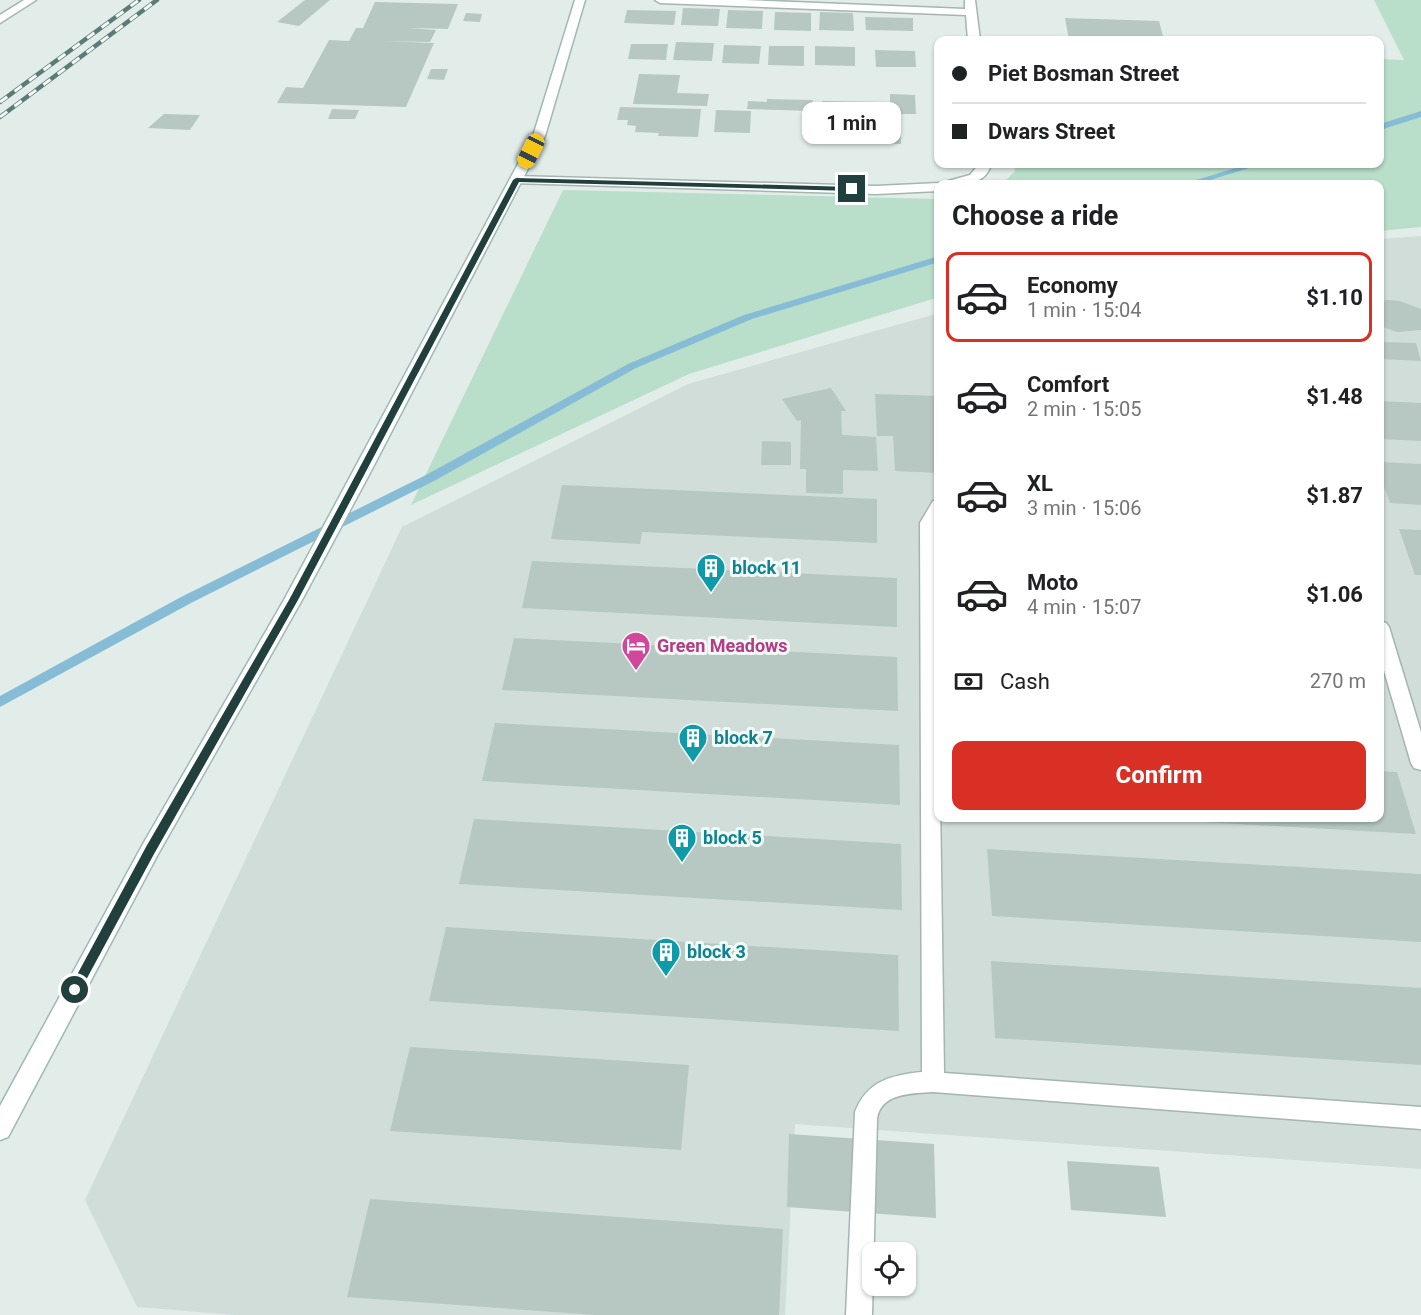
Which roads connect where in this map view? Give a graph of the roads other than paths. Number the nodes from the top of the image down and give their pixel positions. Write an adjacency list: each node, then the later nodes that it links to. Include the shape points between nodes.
1 (31, 0): 5 (street)
2 (580, 0): 8 (street, via 539,136)
3 (660, 0): 4 (street)
4 (970, 6): 6 (street)
5 (0, 20)
6 (974, 36)
7 (984, 168): 9 (street)
8 (516, 180): 10 (street, via 876,190); 16 (street, via 293,600 150,850)
9 (967, 180)
10 (934, 187)
11 (934, 513): 14 (street, via 928,523)
12 (1384, 640): 13 (street)
13 (1421, 763)
14 (933, 1082): 15 (street); 17 (street, via 903,1083 880,1093 867,1109)
15 (1421, 1118)
16 (0, 1129)
17 (860, 1315)

